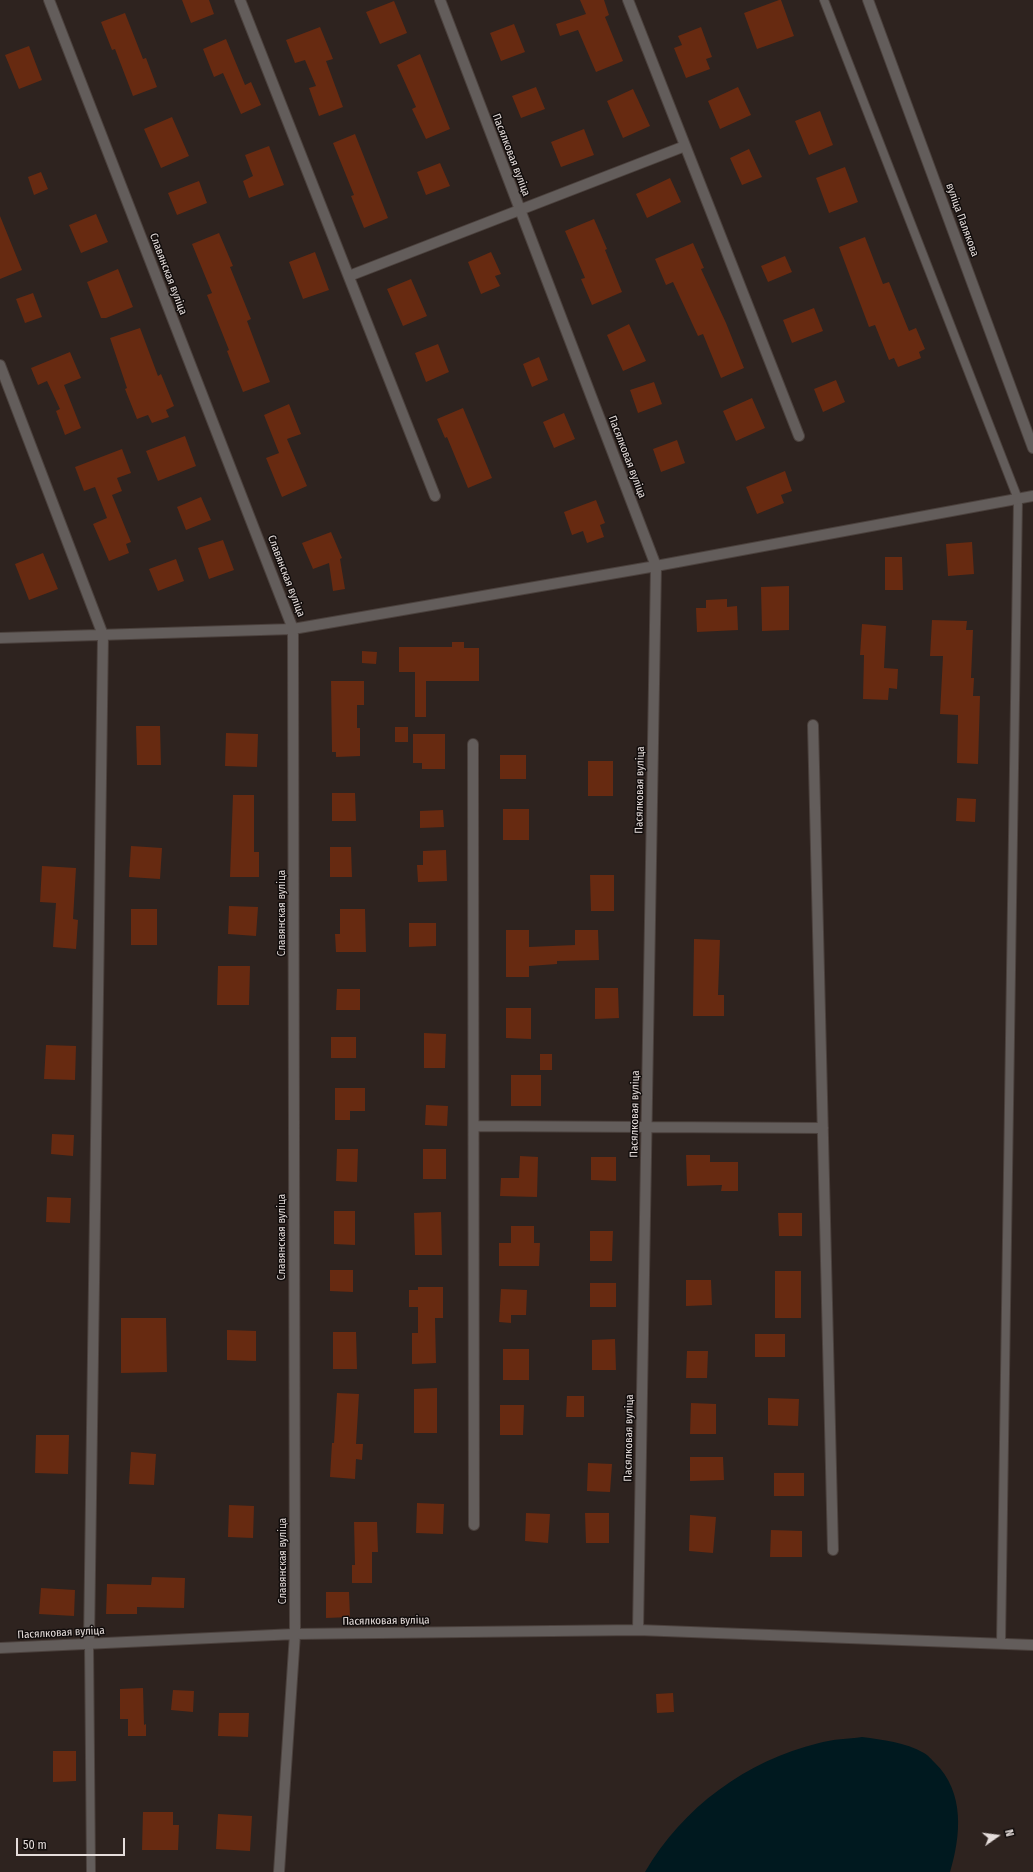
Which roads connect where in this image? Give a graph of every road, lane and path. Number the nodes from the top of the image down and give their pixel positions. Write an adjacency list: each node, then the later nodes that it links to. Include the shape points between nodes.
1 (49, 0): 17 (street, Славянская вуліца)
2 (240, 0): 9 (street)
3 (440, 0): 8 (street, Пасялковая вуліца)
4 (628, 0): 7 (street)
5 (824, 0): 15 (lane)
6 (868, 0): 12 (street, вуліца Палякова)
7 (685, 146): 8 (street); 11 (street)
8 (520, 210): 9 (street); 16 (street, Пасялковая вуліца)
9 (349, 276): 13 (street)
10 (0, 365): 18 (street)
11 (799, 436)
12 (1033, 448)
13 (435, 496)
14 (1033, 496): 15 (street)
15 (1018, 499): 16 (street); 30 (lane)
16 (656, 566): 17 (street); 23 (street, Пасялковая вуліца)
17 (293, 629): 18 (street); 28 (street, Славянская вуліца)
18 (102, 635): 19 (street); 29 (street)
19 (0, 638)
20 (813, 725): 24 (street)
21 (473, 744): 22 (street)
22 (474, 1126): 23 (street); 25 (street)
23 (646, 1126): 24 (street); 27 (street, Пасялковая вуліца)
24 (823, 1128): 26 (street)
25 (474, 1524)
26 (833, 1550)
27 (638, 1630): 28 (street, Пасялковая вуліца); 30 (street)
28 (295, 1634): 29 (street, Пасялковая вуліца); 34 (street, Славянская вуліца)
29 (89, 1643): 32 (street, Пасялковая вуліца); 33 (lane)
30 (1001, 1644): 31 (street)
31 (1033, 1645)
32 (0, 1648)
33 (91, 1872)
34 (279, 1872)

